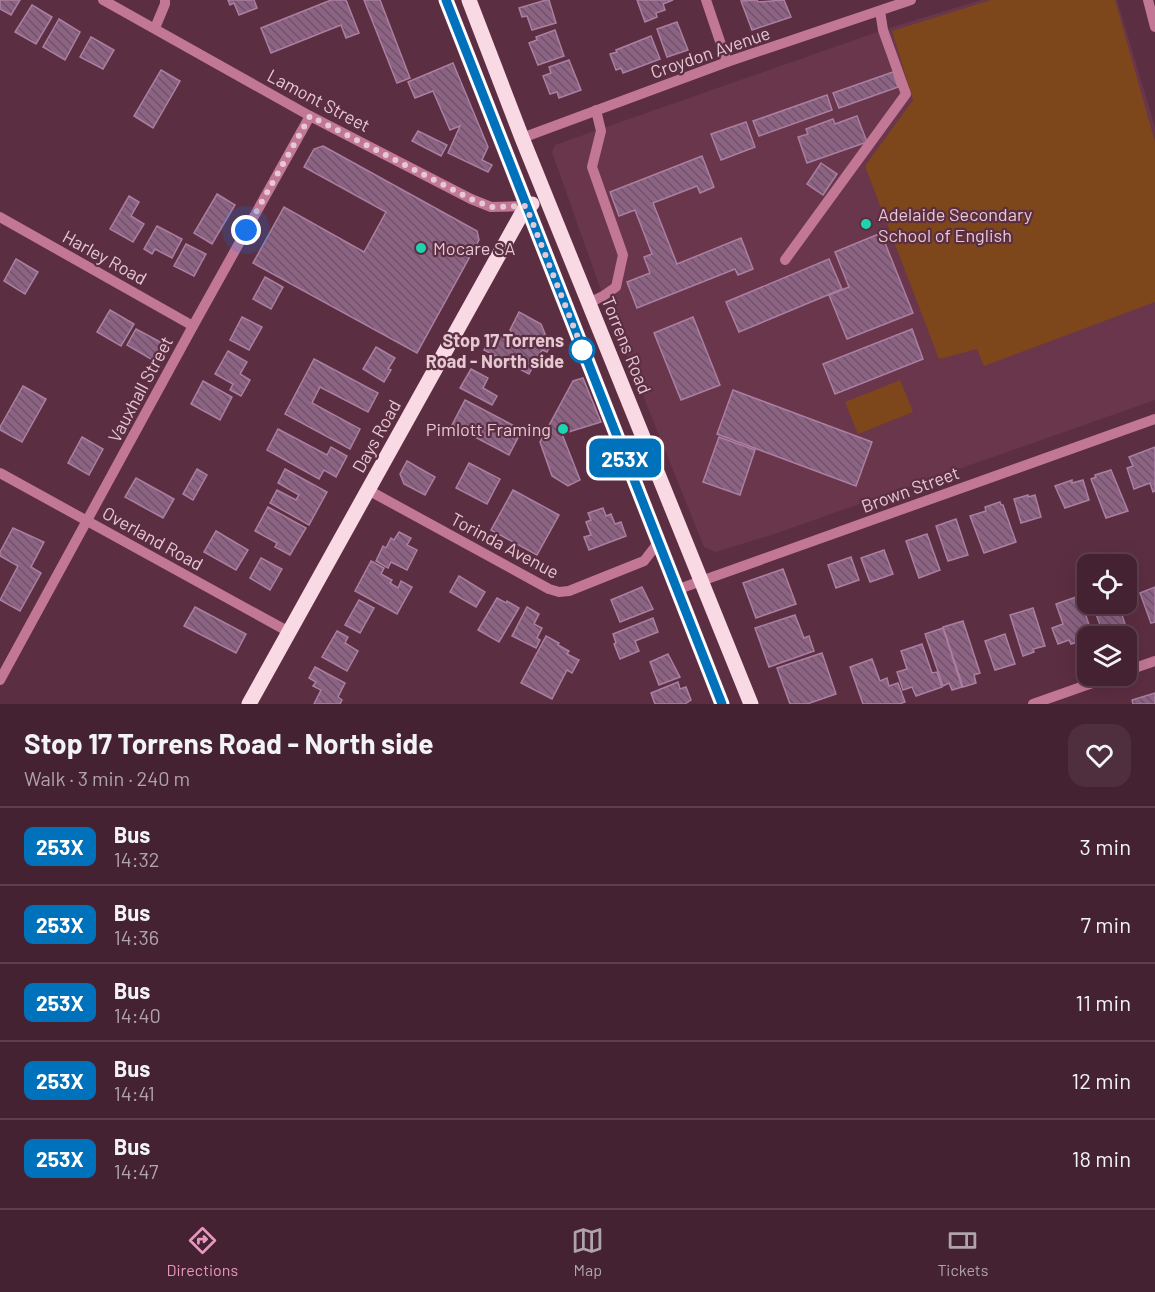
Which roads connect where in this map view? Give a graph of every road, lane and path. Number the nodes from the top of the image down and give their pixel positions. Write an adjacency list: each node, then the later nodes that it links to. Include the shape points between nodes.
1 (103, 0): 10 (street, Lamont Street)
2 (165, 0): 10 (street)
3 (446, 0): 16 (main road)
4 (469, 0): 14 (main road, Torrens Road)
5 (706, 0): 11 (street)
6 (911, 0): 8 (street, Croydon Avenue)
7 (1148, 0): 9 (street)
8 (879, 11): 11 (street, Croydon Avenue); 18 (street, via 906,94)
9 (1155, 27)
10 (155, 28): 13 (street, Lamont Street)
11 (727, 62): 12 (street, Croydon Avenue)
12 (596, 110): 14 (street, Croydon Avenue); 19 (street, via 602,131 592,166 623,255 616,287)
13 (310, 116): 16 (street, Lamont Street, via 471,199 491,207); 20 (street, Vauxhall Street)
14 (522, 138): 15 (main road, Torrens Road)
15 (547, 199): 16 (main road); 19 (main road, Torrens Road)
16 (526, 206): 23 (main road, Days Road); 25 (main road)
17 (0, 217): 20 (street, Harley Road)
18 (785, 260)
19 (589, 303): 26 (main road, Torrens Road)
20 (193, 326): 24 (street, Vauxhall Street)
21 (1155, 419): 26 (street, Brown Street)
22 (0, 473): 24 (street, Overland Road)
23 (368, 490): 25 (street, Torinda Avenue, via 559,592 644,561); 28 (main road, Days Road)
24 (87, 521): 28 (street, Overland Road); 31 (street, Vauxhall Street)
25 (658, 543): 27 (main road)
26 (702, 580): 27 (street, Brown Street); 35 (main road, Torrens Road)
27 (676, 590): 34 (main road)
28 (289, 632): 33 (main road, Days Road)
29 (1155, 661): 30 (street)
30 (1137, 667)
31 (0, 680)
32 (1084, 686): 36 (street)
33 (253, 703)
34 (722, 704)
35 (751, 704)
36 (1033, 704)

